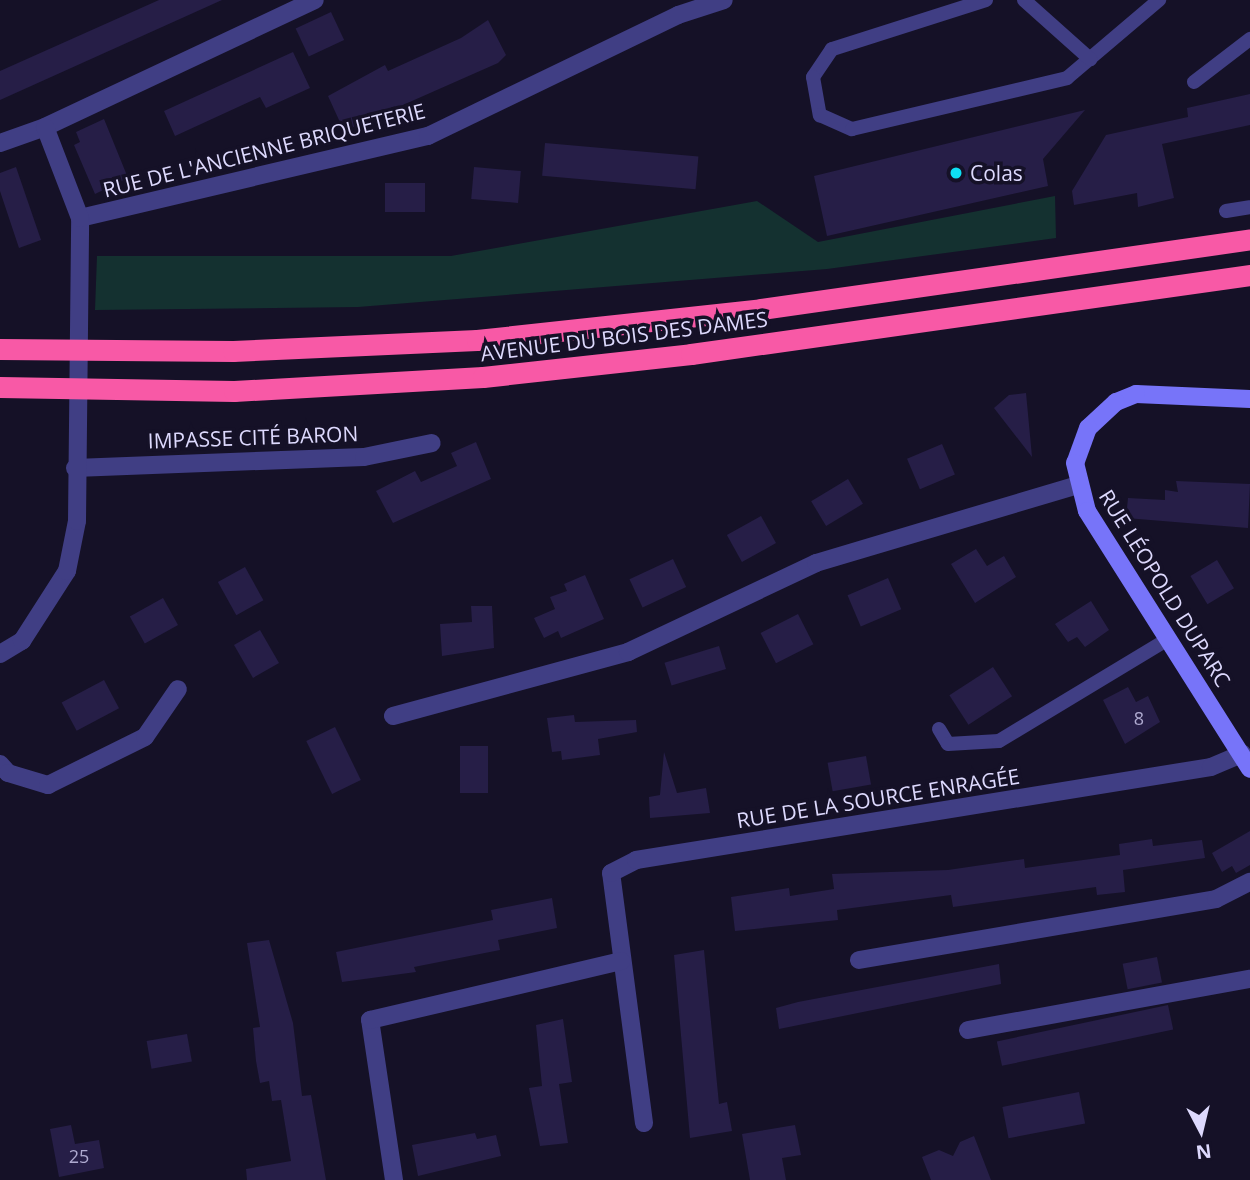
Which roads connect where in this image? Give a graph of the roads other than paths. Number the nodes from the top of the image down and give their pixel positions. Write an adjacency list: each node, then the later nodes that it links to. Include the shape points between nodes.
1 (315, 0): 9 (street)
2 (724, 0): 13 (street, RUE DE L'ANCIENNE BRIQUETERIE, via 678,15 428,136)
3 (986, 0): 7 (lane, via 832,49 813,76 820,115 852,129 1068,78)
4 (1024, 0): 7 (lane)
5 (1159, 0): 7 (lane)
6 (1250, 40): 8 (lane)
7 (1090, 59)
8 (1194, 82)
9 (45, 127): 10 (street); 13 (street)
10 (0, 142)
11 (1250, 207): 12 (lane)
12 (1226, 211)
13 (80, 218): 20 (street)
14 (1250, 239): 16 (highway, AVENUE DU BOIS DES DAMES, via 761,309 477,340 233,351)
15 (1250, 275): 17 (highway, AVENUE DU BOIS DES DAMES, via 691,354 483,377 234,391)
16 (0, 349)
17 (0, 387)
18 (1250, 399): 21 (street, RUE LÉOPOLD DUPARC, via 1156,392 1116,402 1088,428 1075,463)
19 (432, 443): 20 (street, IMPASSE CITÉ BARON, via 364,457)
20 (74, 463): 23 (street, via 77,521 67,571 22,641)
21 (1077, 485): 22 (street, RUE LÉOPOLD DUPARC); 25 (street, via 816,564 628,652)
22 (1168, 639): 26 (lane, via 999,741 948,744); 27 (street, RUE LÉOPOLD DUPARC)
23 (0, 654)
24 (178, 689): 28 (street, via 145,737 48,785 8,774)
25 (393, 716)
26 (939, 729)
27 (1246, 762): 31 (street, RUE DE LA SOURCE ENRAGÉE, via 636,860 611,873)
28 (0, 764)
29 (1250, 883): 30 (street, via 1216,899)
30 (859, 960)
31 (621, 961): 34 (street, RUE DE LA SOURCE ENRAGÉE); 35 (street, via 370,1020)
32 (1250, 979): 33 (street)
33 (968, 1030)
34 (644, 1124)
35 (394, 1180)

